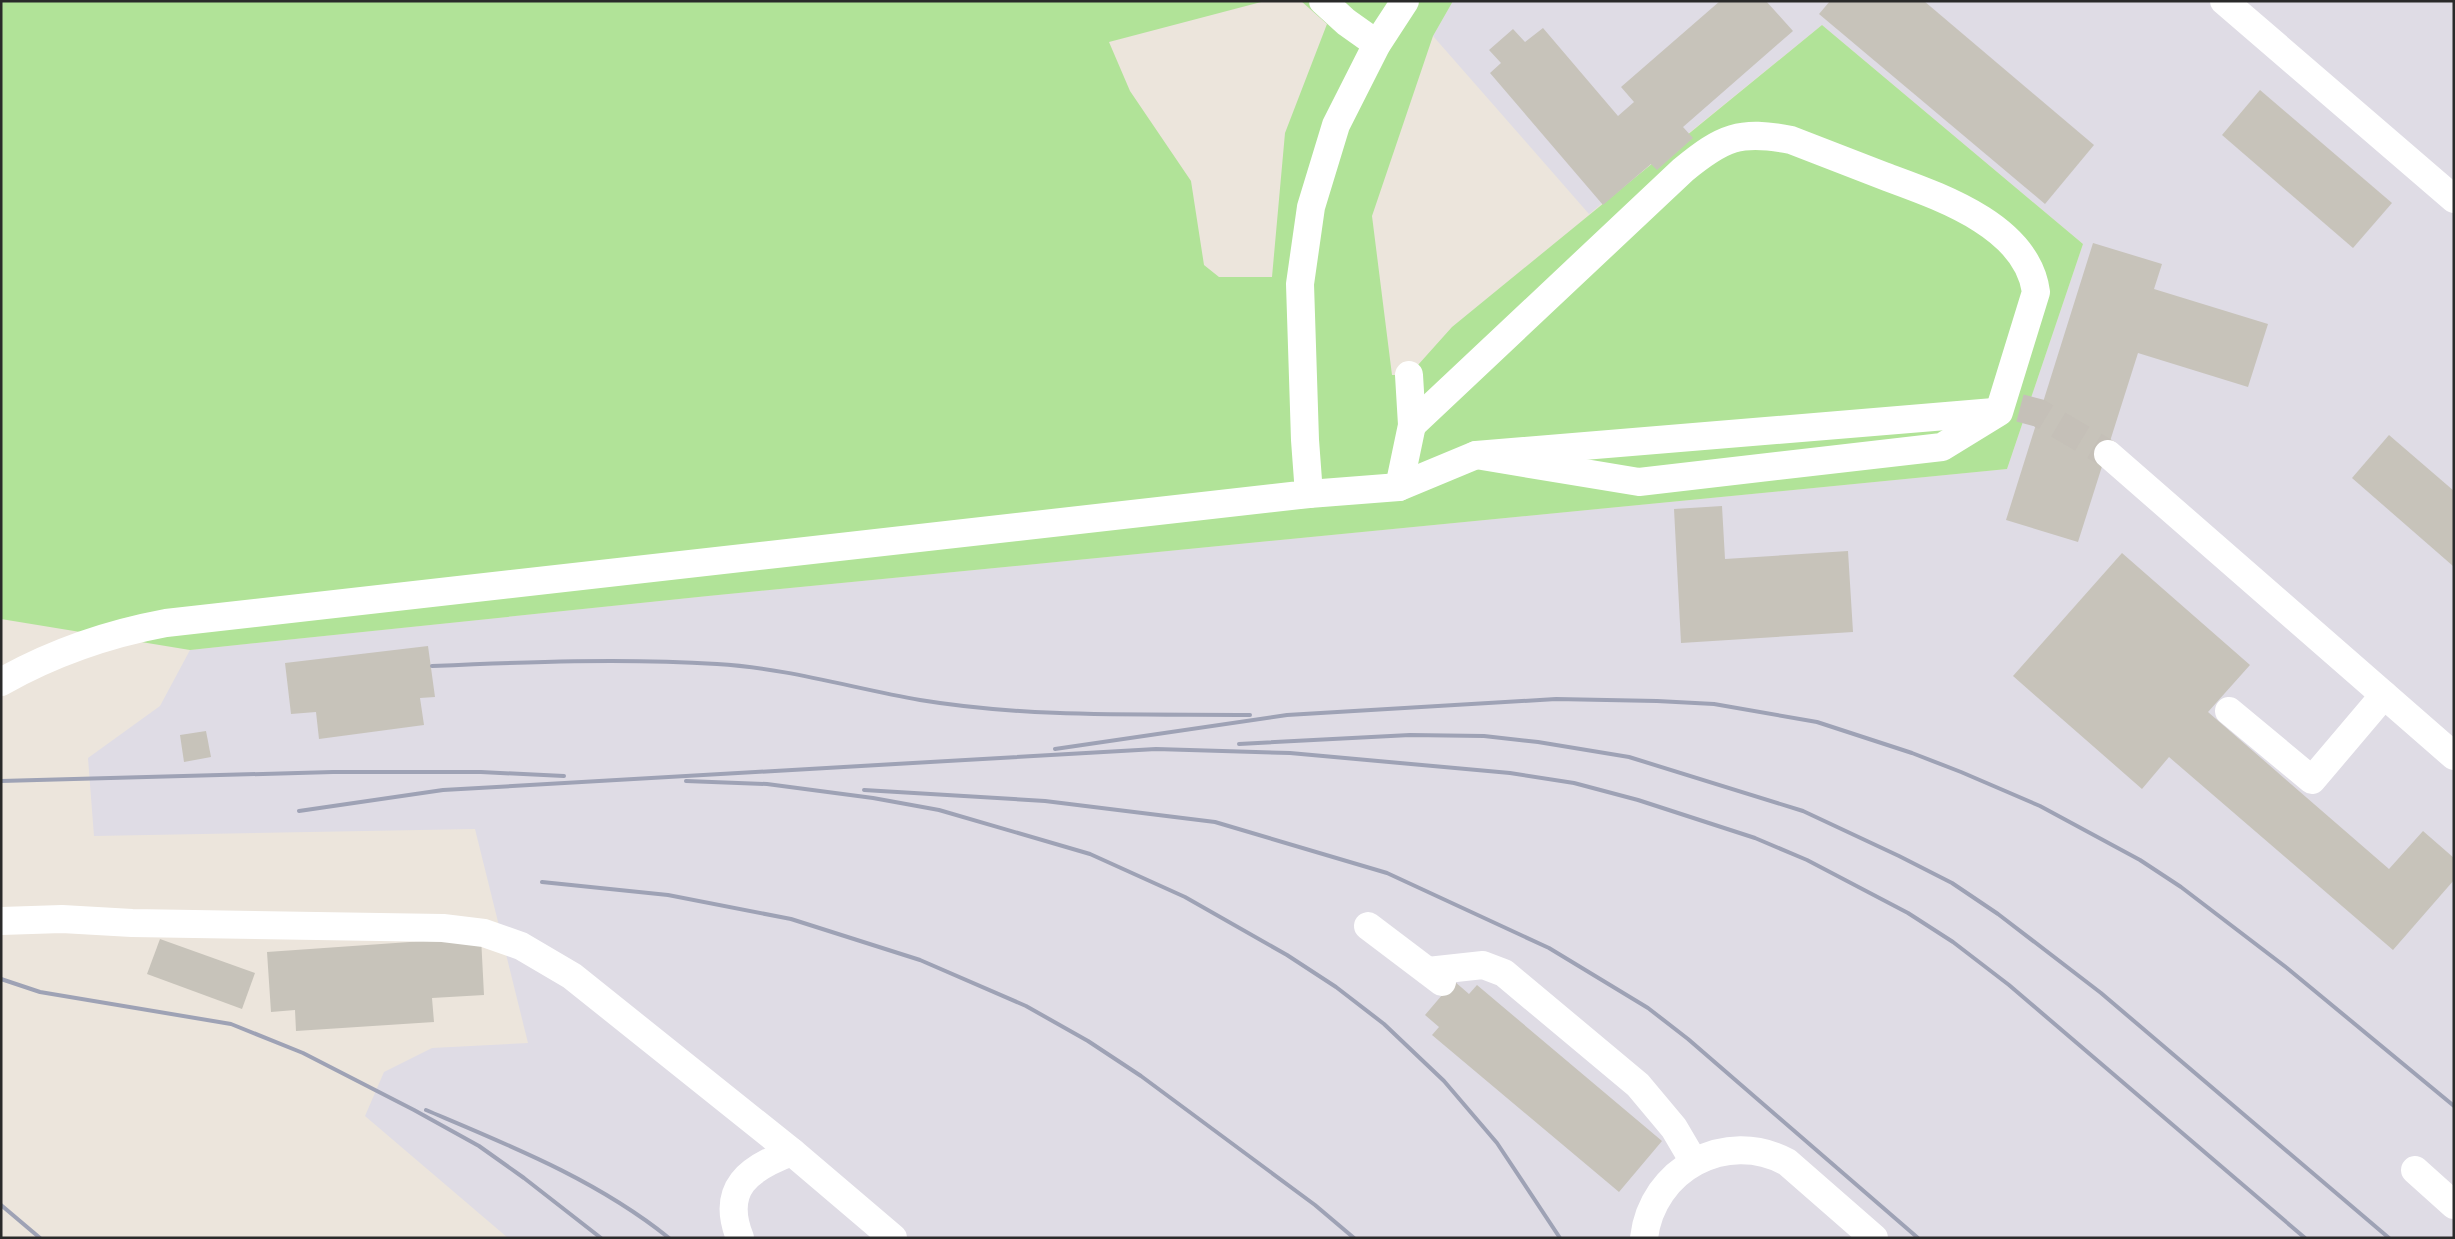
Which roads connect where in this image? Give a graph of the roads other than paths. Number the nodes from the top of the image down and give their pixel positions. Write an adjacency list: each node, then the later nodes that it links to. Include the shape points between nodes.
1 (1322, 1): 4 (street)
2 (1406, 1): 4 (street)
3 (2224, 1): 5 (street)
4 (1376, 44): 12 (street, via 1336,125 1311,207 1300,284 1304,440)
5 (2454, 199)
6 (1408, 376): 8 (street)
7 (2009, 410): 8 (street, via 2036,292 2034,276 2011,244 1984,221 1948,200 1791,140 1743,136 1723,141 1683,170); 10 (street); 10 (street, via 1942,447 1639,482)
8 (1412, 425): 11 (street)
9 (2108, 454): 14 (street)
10 (1476, 455): 11 (street)
11 (1399, 487): 12 (street)
12 (1309, 494): 13 (street, via 166,623 74,646)
13 (1, 682)
14 (2384, 695): 15 (street, via 2312,780); 16 (street)
15 (2229, 711)
16 (2454, 756)
17 (1, 920): 19 (street, via 443,928 484,933 521,946 572,976)
18 (1368, 926): 20 (street, via 1437,978 1483,966 1504,973 1638,1085 1674,1128)
19 (792, 1152): 23 (street, via 748,1174 734,1198 734,1224); 24 (street)
20 (1694, 1162): 25 (street, via 1662,1190 1654,1203); 26 (street, via 1712,1154 1743,1149 1772,1154 1787,1162)
21 (2415, 1170): 22 (street)
22 (2454, 1205)
23 (740, 1238)
24 (893, 1238)
25 (1644, 1238)
26 (1874, 1238)

